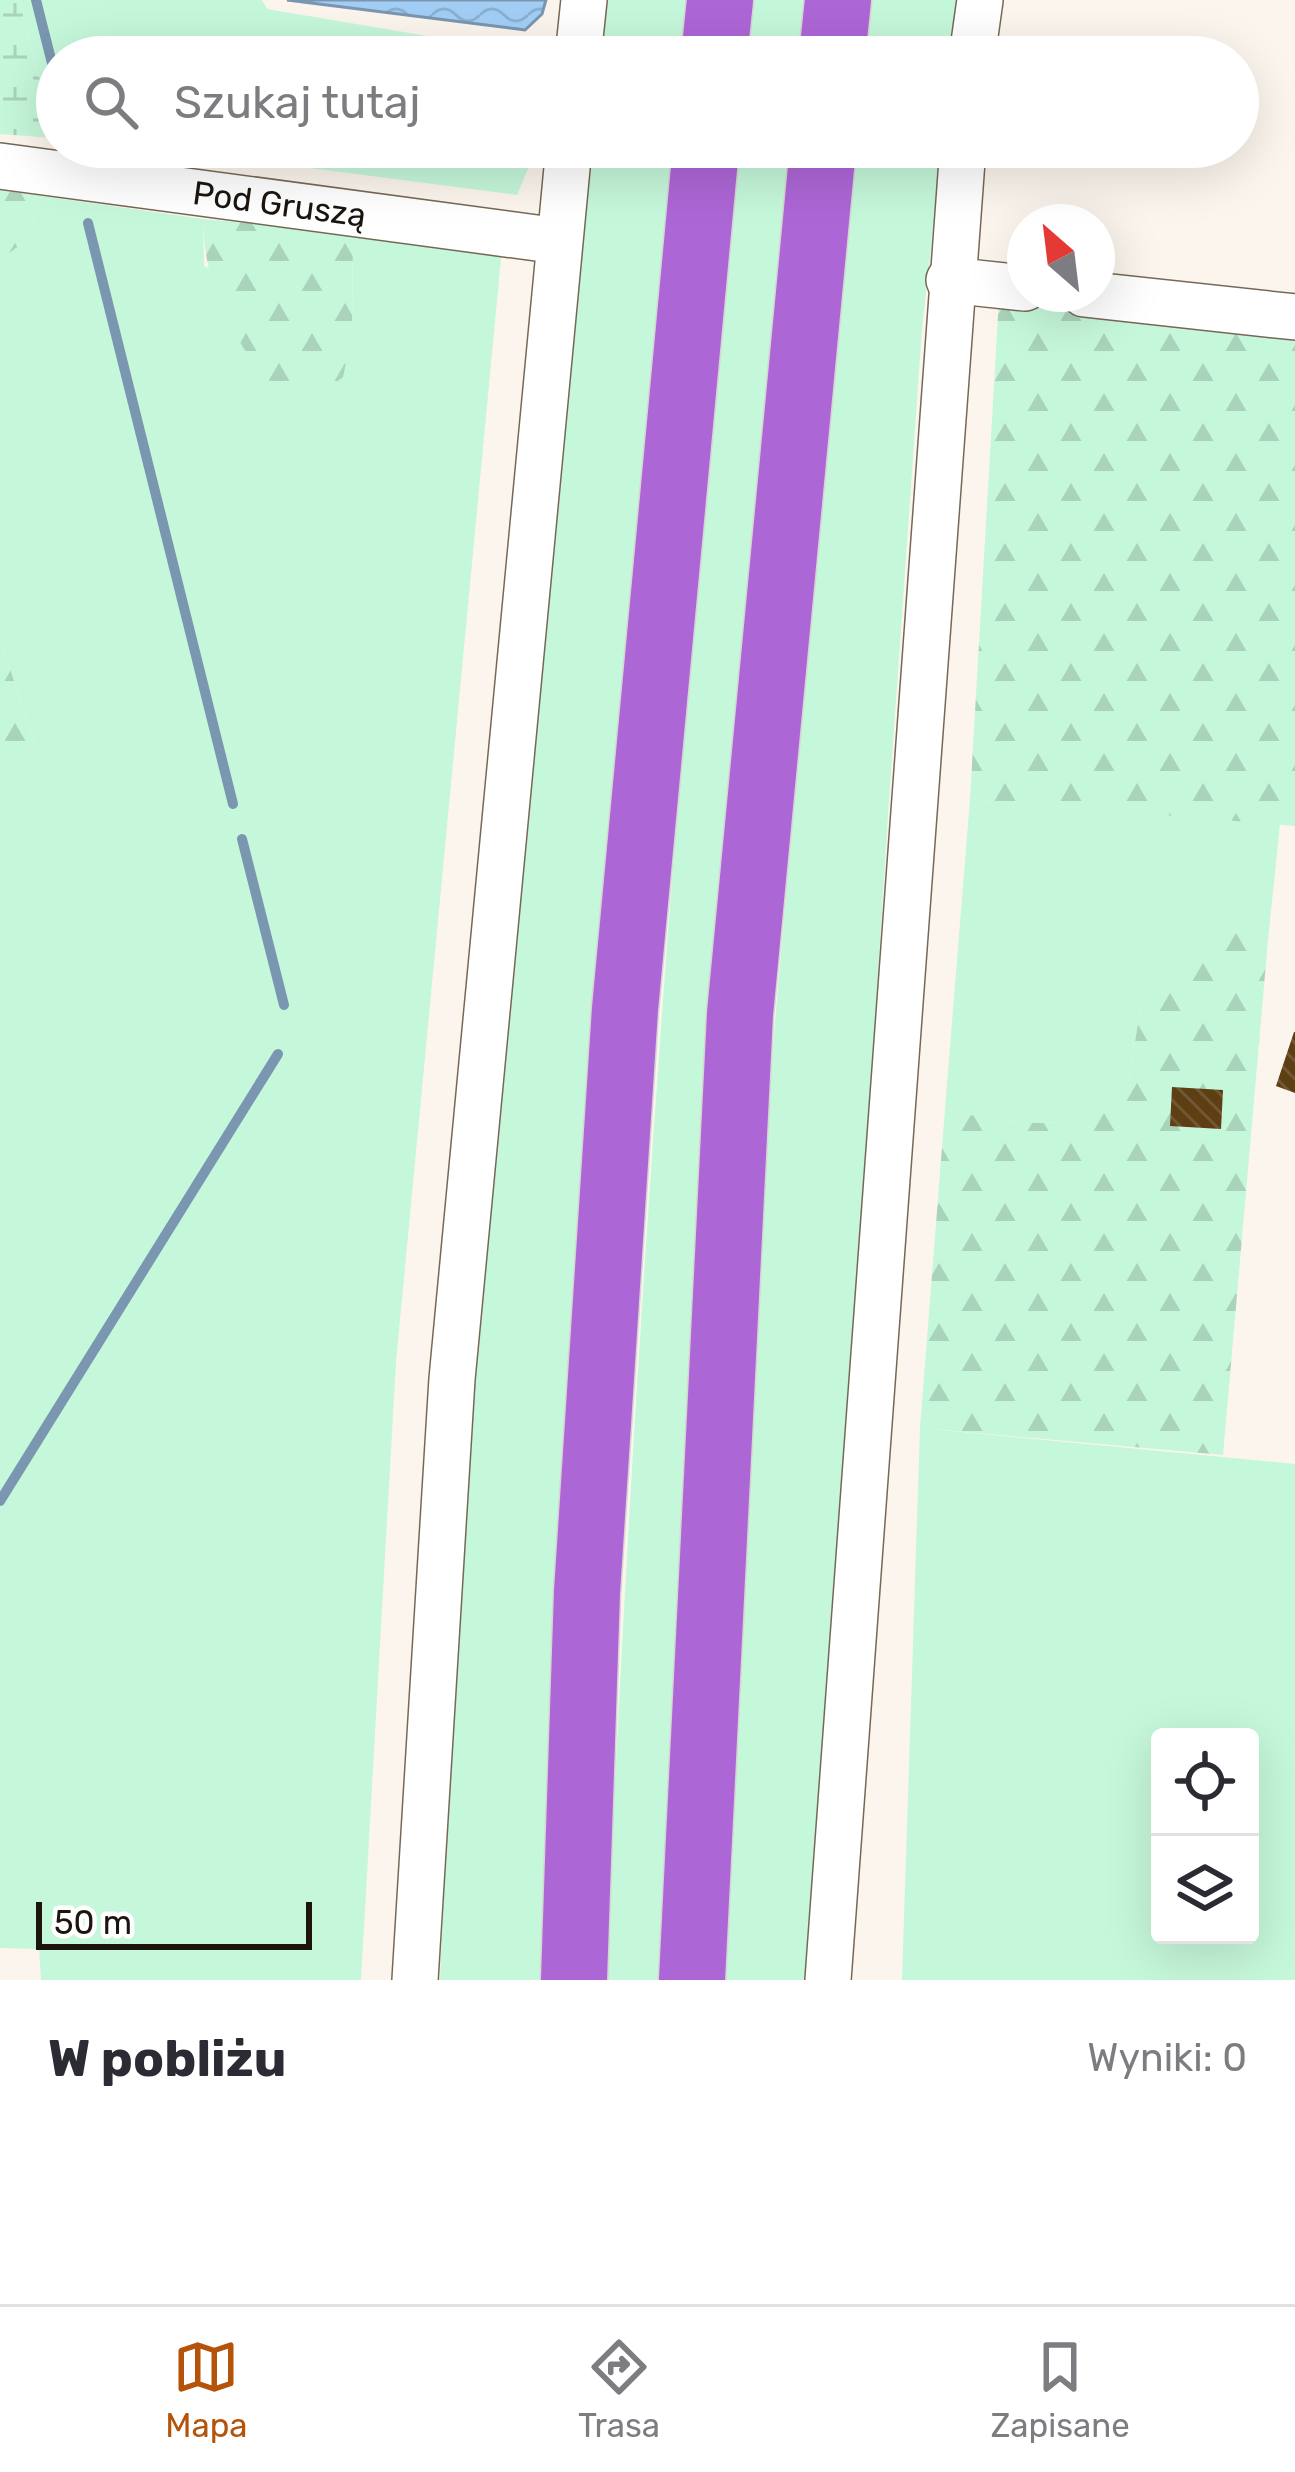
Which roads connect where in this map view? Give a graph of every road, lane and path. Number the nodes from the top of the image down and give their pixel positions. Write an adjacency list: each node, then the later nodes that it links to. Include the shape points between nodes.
1 (584, 0): 5 (street)
2 (720, 0): 6 (highway)
3 (838, 0): 7 (highway)
4 (980, 0): 8 (street)
5 (580, 36)
6 (716, 36)
7 (834, 36)
8 (975, 36)
9 (0, 166): 14 (street, Pod Gruszą)
10 (566, 168): 14 (street)
11 (704, 168): 20 (highway, via 625,1009 587,1592)
12 (821, 168): 21 (highway, via 740,1014)
13 (961, 168): 15 (street)
14 (559, 241): 19 (street, via 452,1378)
15 (949, 280): 16 (street); 22 (street)
16 (1007, 286)
17 (1115, 297): 18 (street)
18 (1295, 317)
19 (415, 1980)
20 (574, 1980)
21 (692, 1980)
22 (829, 1980)

